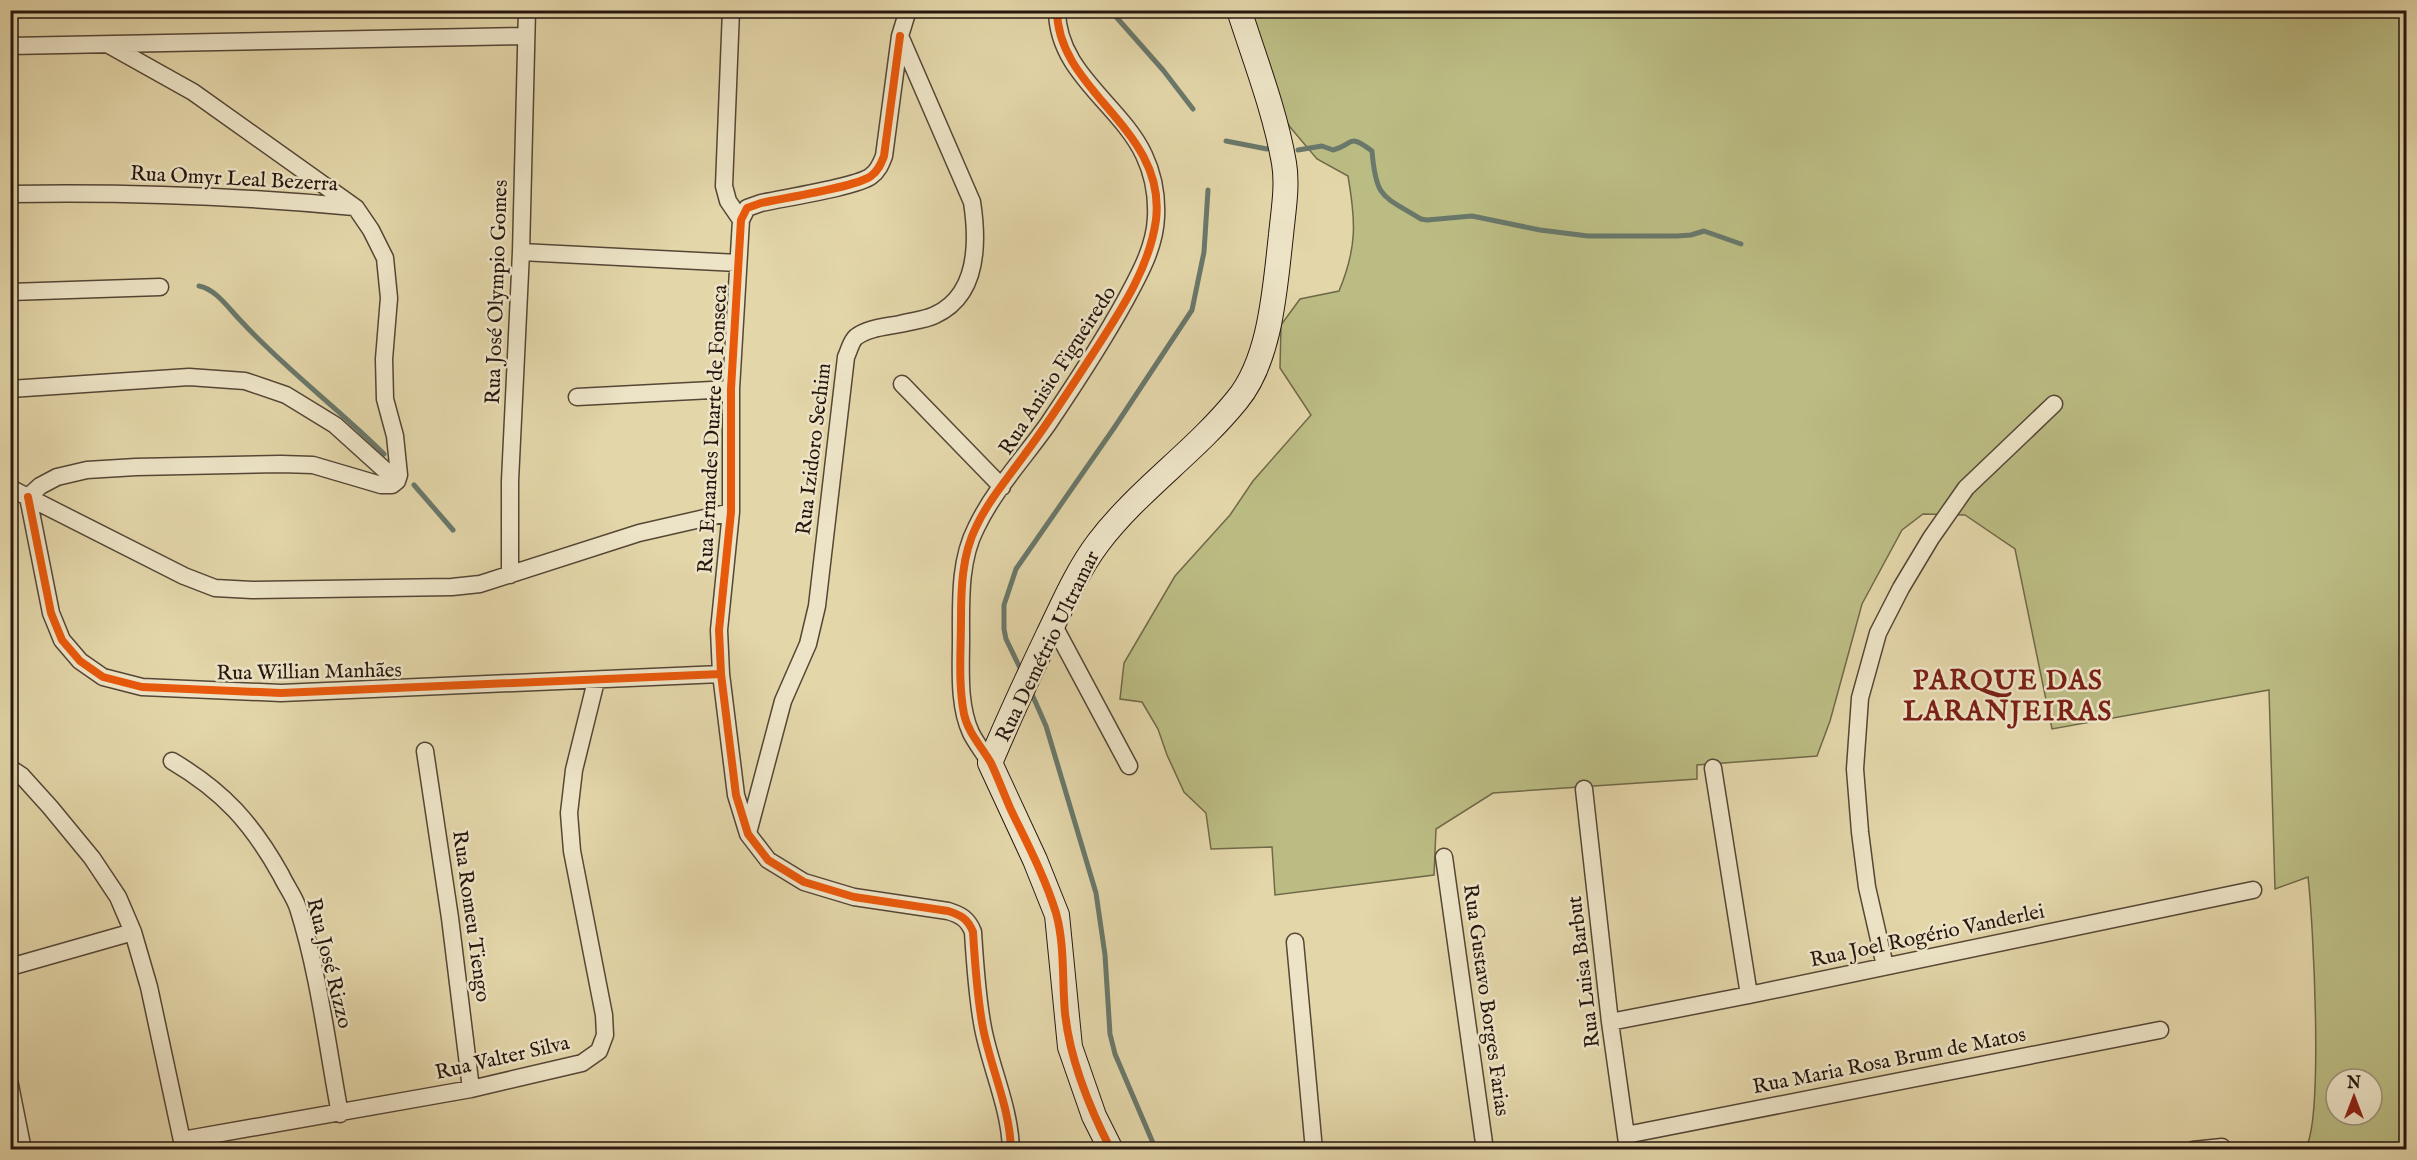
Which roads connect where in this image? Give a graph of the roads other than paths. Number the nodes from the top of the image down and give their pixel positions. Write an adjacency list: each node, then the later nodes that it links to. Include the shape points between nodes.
1 (527, 10): 6 (street, Rua José Olympio Gomes)
2 (731, 10): 12 (street, via 724,186 728,201)
3 (908, 10): 7 (street)
4 (1057, 10): 23 (street, Rua Anisio Figueiredo, via 1064,46 1079,73 1144,154 1155,187 1156,218 1146,264 1114,320)
5 (1239, 10): 28 (street, Rua Demétrio Ultramar, via 1285,165 1273,306 1258,361 1239,397 1206,435 1151,485 1099,543)
6 (526, 36): 8 (street); 13 (street, Rua José Olympio Gomes)
7 (900, 36): 12 (street, via 879,169 855,183 747,208); 38 (street, Rua Izidoro Sechim, via 972,202 975,257 969,278 956,299 943,310 936,315 869,330 854,338 846,357 816,606 808,644 783,701)
8 (109, 45): 9 (street); 11 (street, via 193,92)
9 (10, 46)
10 (10, 194): 11 (street, Rua Omyr Leal Bezerra, via 256,198)
11 (356, 208): 22 (street, Rua Omyr Leal Bezerra, via 385,258 389,298 385,399 395,436)
12 (741, 220): 14 (street, Rua Ernandes Duarte de Fonseca)
13 (521, 252): 14 (street); 27 (street, Rua José Olympio Gomes, via 510,481)
14 (738, 263): 19 (street, Rua Ernandes Duarte de Fonseca)
15 (160, 287): 16 (street)
16 (10, 292)
17 (902, 384): 23 (street)
18 (10, 389): 22 (street, via 189,377 245,381 286,395 335,425)
19 (731, 389): 20 (street); 26 (street, Rua Ernandes Duarte de Fonseca)
20 (577, 397)
21 (2054, 404): 43 (street, via 1966,488 1919,558 1878,633 1860,698 1855,769 1868,887)
22 (397, 481): 25 (street, via 381,485 313,465 136,467 87,470 57,477)
23 (1002, 487): 33 (street, Rua Anisio Figueiredo, via 969,545 961,600 964,714)
24 (10, 488): 25 (street)
25 (28, 497): 27 (street, via 215,588 452,587 480,584); 30 (street, Rua Willian Manhães, via 51,614 62,640 80,661 103,677 142,687 281,693)
26 (731, 512): 27 (street, via 639,533); 29 (street, Rua Ernandes Duarte de Fonseca, via 718,630)
27 (510, 574)
28 (1053, 624): 33 (street, Rua Demétrio Ultramar); 34 (street)
29 (721, 675): 30 (street, Rua Willian Manhães); 38 (street, Rua Ernandes Duarte de Fonseca, via 736,795)
30 (596, 681): 49 (street, Rua Valter Silva, via 574,770 569,813 572,851 605,1035 599,1051 582,1063)
31 (425, 751): 49 (street, Rua Romeu Tiengo)
32 (172, 761): 50 (street, Rua José Rizzo, via 209,784 237,810 272,860 297,906)
33 (990, 763): 56 (street, Rua Demétrio Ultramar, via 1057,915 1070,1047 1094,1116)
34 (1129, 766)
35 (10, 768): 41 (street, via 29,784 92,858 118,897)
36 (1713, 768): 45 (street)
37 (1584, 789): 46 (street, Rua Luisa Barbut)
38 (748, 834): 55 (street, Rua Ernandes Duarte de Fonseca, via 768,860 804,882 854,897 948,911 970,923 983,1029)
39 (1444, 857): 58 (street, Rua Gustavo Borges Farias)
40 (2253, 890): 43 (street, Rua Joel Rogério Vanderlei)
41 (134, 932): 44 (street); 52 (street)
42 (1295, 942): 57 (street)
43 (1885, 966): 45 (street, Rua Joel Rogério Vanderlei)
44 (10, 967)
45 (1749, 995): 46 (street, Rua Joel Rogério Vanderlei)
46 (1610, 1022): 51 (street, Rua Luisa Barbut)
47 (2160, 1030): 51 (street, Rua Maria Rosa Brum de Matos)
48 (10, 1085): 54 (street)
49 (471, 1089): 50 (street, Rua Valter Silva)
50 (340, 1114): 52 (street, Rua Valter Silva)
51 (1627, 1142)
52 (183, 1145)
53 (2222, 1147): 59 (street)
54 (23, 1149)
55 (1011, 1149)
56 (1111, 1149)
57 (1314, 1149)
58 (1485, 1149)
59 (2193, 1149)

